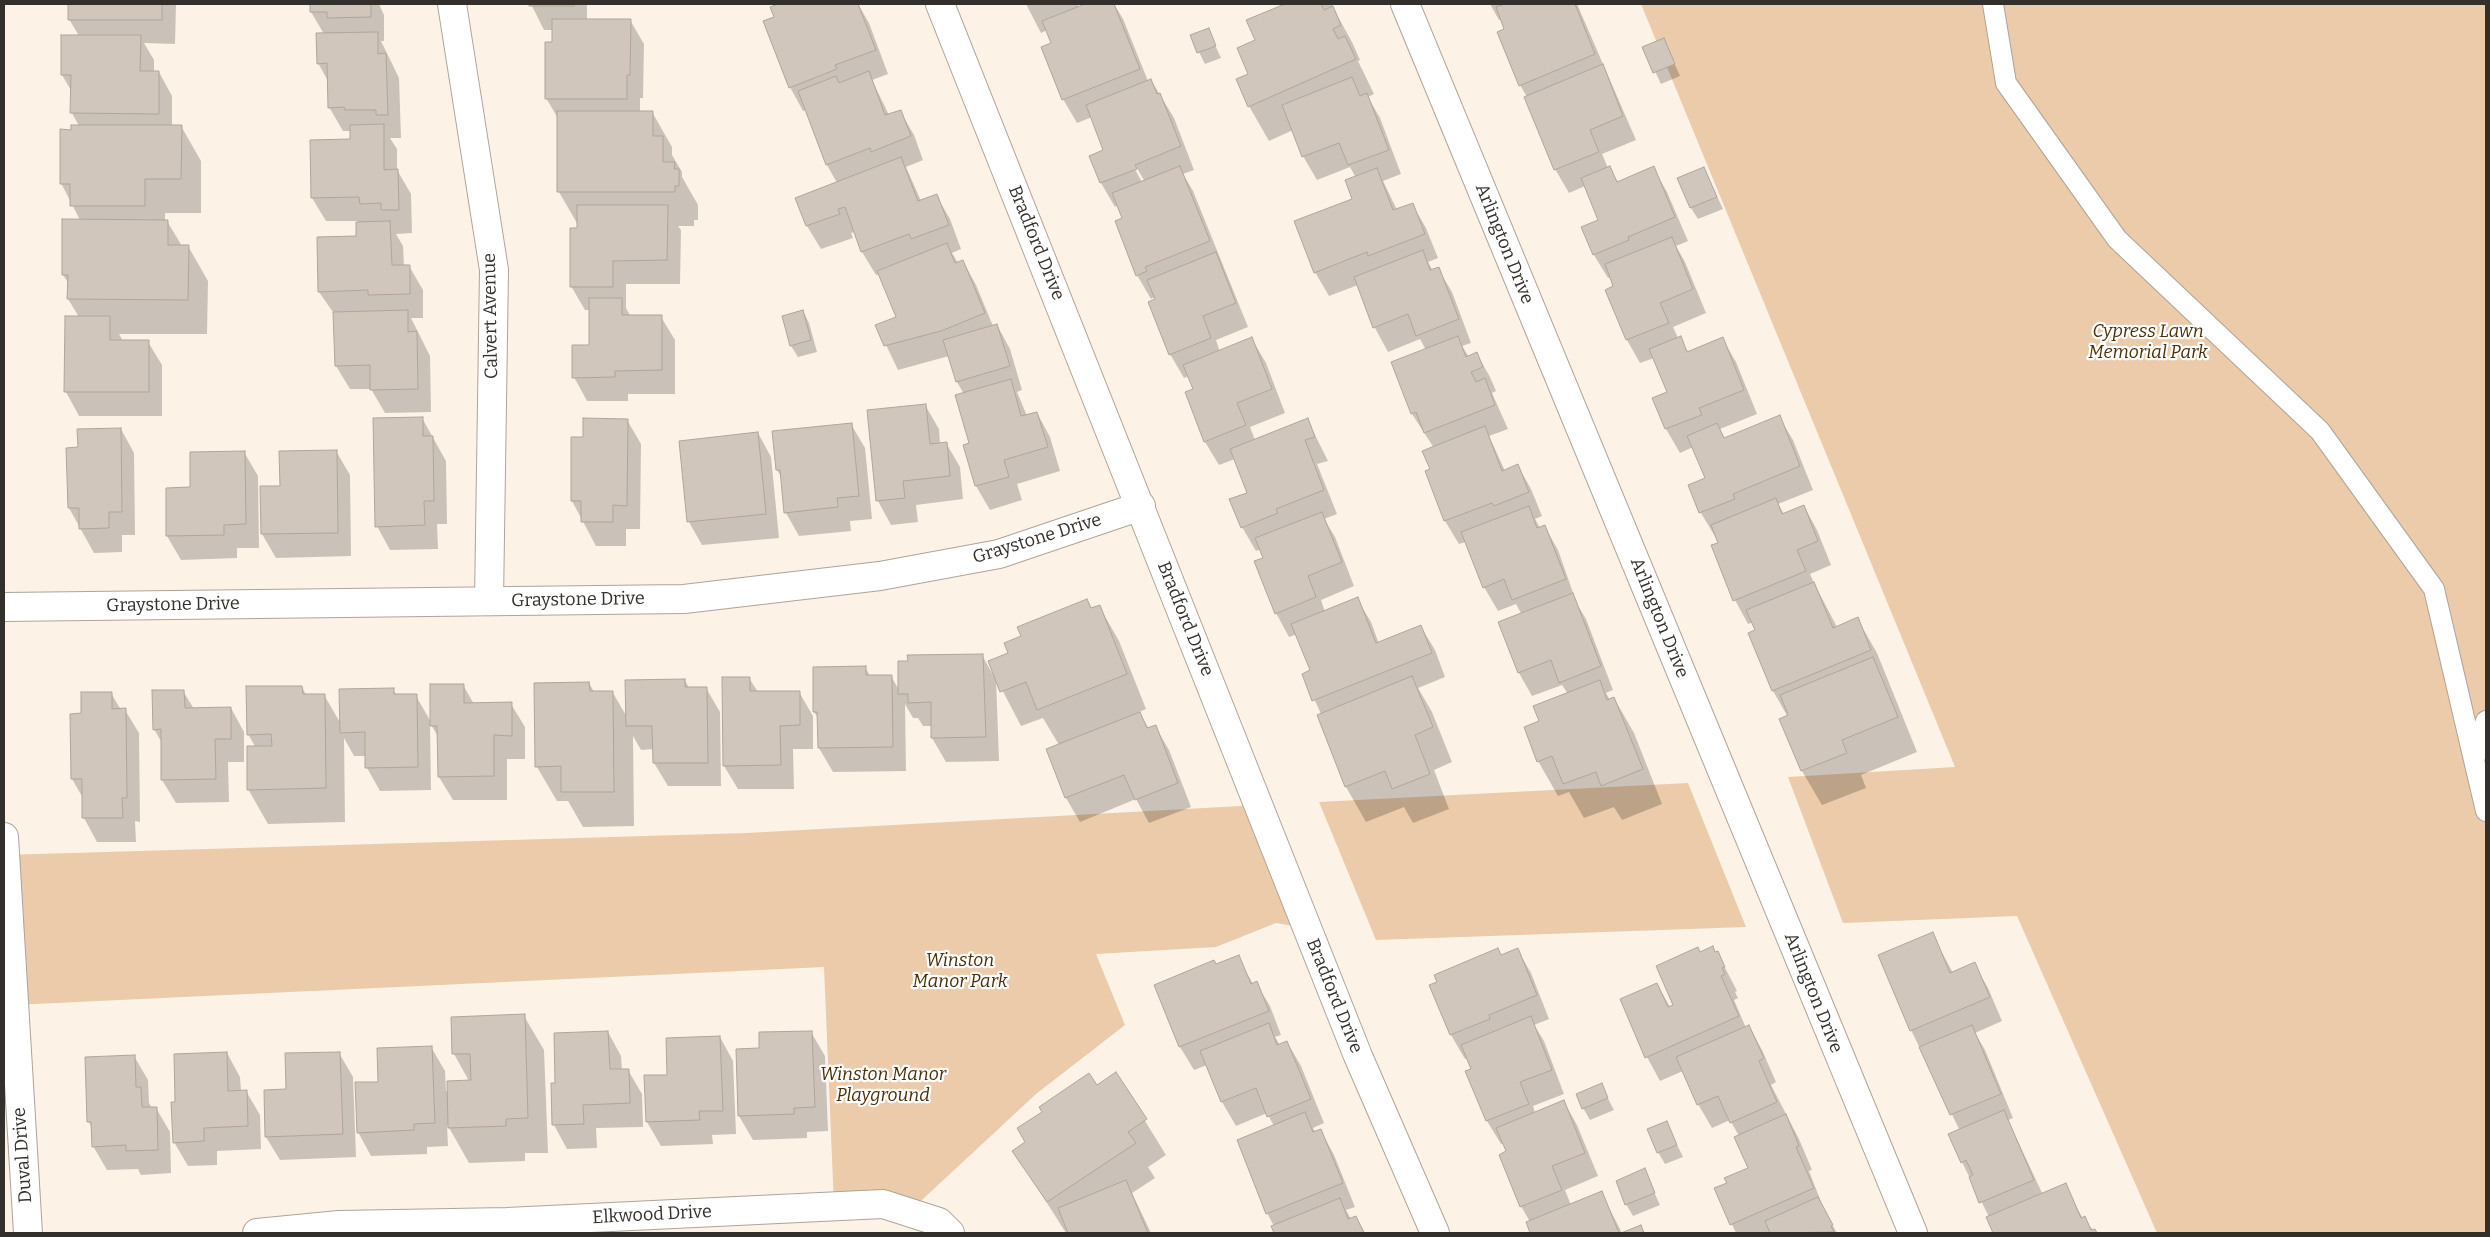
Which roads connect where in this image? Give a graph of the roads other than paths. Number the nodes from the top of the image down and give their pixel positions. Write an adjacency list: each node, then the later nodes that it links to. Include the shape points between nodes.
1 (452, 4): 6 (street, Calvert Avenue, via 494,270)
2 (940, 4): 5 (street, Bradford Drive)
3 (1405, 4): 17 (street, Arlington Drive)
4 (1992, 4): 9 (lane, via 2006,83 2117,239 2320,431 2434,589)
5 (1141, 506): 6 (street, Graystone Drive, via 999,554 880,576 684,598); 16 (street, Bradford Drive, via 1358,1056)
6 (489, 601): 7 (street, Graystone Drive)
7 (4, 606)
8 (2486, 721): 9 (lane)
9 (2474, 760): 10 (lane)
10 (2486, 811)
11 (4, 837): 13 (street, Duval Drive)
12 (509, 1228): 14 (street, Elkwood Drive, via 339,1225); 15 (street, Elkwood Drive, via 883,1204 939,1222)
13 (28, 1233)
14 (257, 1233)
15 (950, 1233)
16 (1435, 1233)
17 (1913, 1233)

